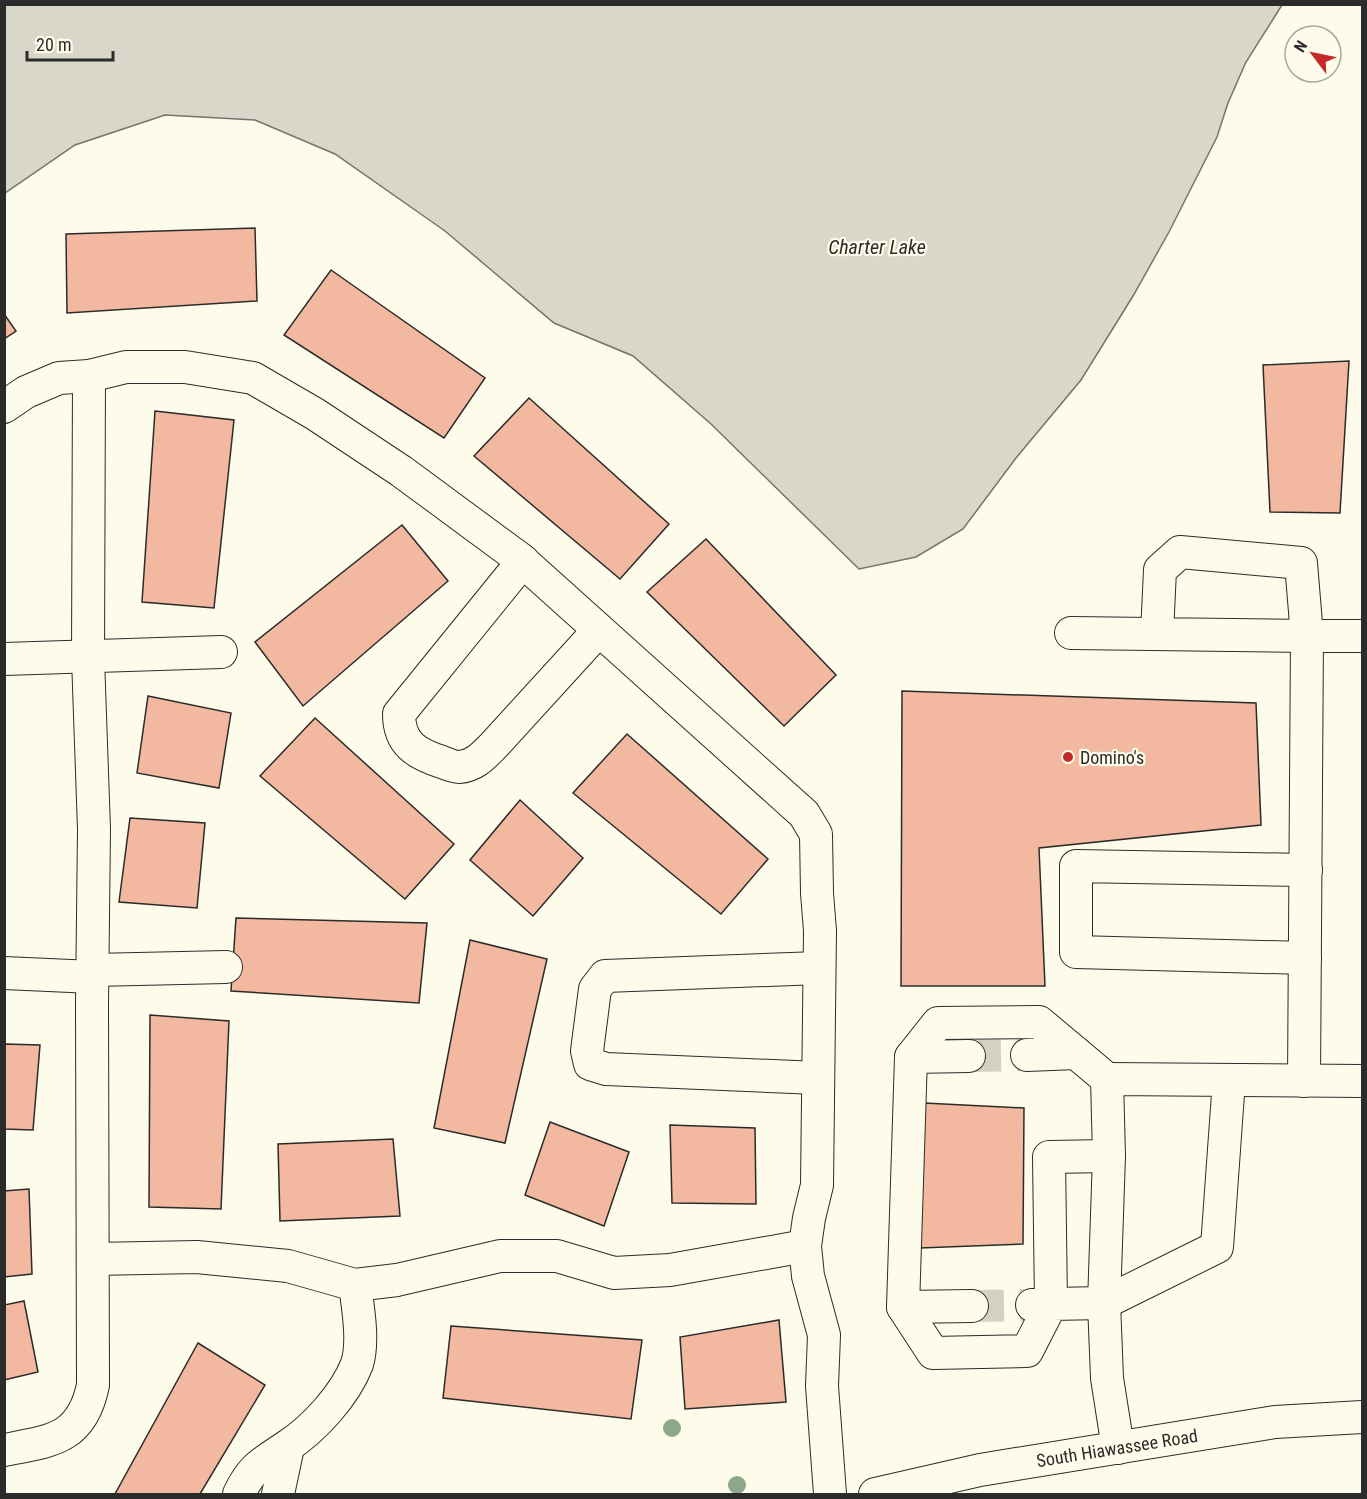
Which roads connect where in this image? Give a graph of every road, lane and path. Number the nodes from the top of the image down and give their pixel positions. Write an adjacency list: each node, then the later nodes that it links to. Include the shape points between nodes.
1 (88, 376): 2 (street, via 59,378 26,392); 3 (street, via 126,367 185,367 253,378 401,471); 10 (street)
2 (4, 407)
3 (523, 561): 4 (street); 4 (street, via 399,714 410,746 420,755 458,767 476,762)
4 (599, 630): 15 (street, via 804,814 816,834)
5 (1071, 633): 6 (street)
6 (1157, 634): 7 (street); 7 (street, via 1160,570 1180,552 1301,563)
7 (1307, 636): 8 (street); 12 (street)
8 (1362, 636)
9 (221, 652): 10 (street)
10 (88, 658): 11 (street); 17 (street, via 94,828)
11 (4, 660)
12 (1306, 870): 13 (street); 13 (street, via 1076,866 1076,952)
13 (1305, 958): 25 (street)
14 (226, 967): 17 (street)
15 (819, 968): 22 (street); 22 (street, via 605,976 595,989 587,1051 590,1064 606,1069)
16 (4, 973): 17 (street)
17 (93, 973): 29 (street)
18 (1076, 1053): 19 (street); 21 (street, via 1039,1022 938,1023); 23 (street)
19 (1027, 1054)
20 (969, 1056): 21 (street)
21 (911, 1057): 34 (street)
22 (818, 1078): 28 (street, via 817,1185)
23 (1107, 1079): 24 (street); 27 (street)
24 (1229, 1080): 25 (street); 31 (street, via 1217,1246)
25 (1304, 1081): 26 (street)
26 (1362, 1081)
27 (1110, 1156): 31 (street); 32 (street, via 1049,1157)
28 (805, 1246): 30 (street, via 670,1270 614,1273 557,1256 500,1256); 41 (street, via 808,1276 824,1335 822,1386)
29 (93, 1259): 30 (street, via 197,1257 288,1266); 38 (street, via 93,1385 89,1404 72,1430 47,1442)
30 (355, 1286): 36 (street, via 359,1319 357,1362 338,1400)
31 (1104, 1303): 32 (street); 37 (street, via 1107,1378)
32 (1039, 1305): 34 (street, via 1027,1351 933,1353)
33 (972, 1306): 34 (street)
34 (903, 1307)
35 (1362, 1417): 37 (street, South Hiawassee Road, via 1275,1422)
36 (288, 1447): 39 (street, via 267,1458 247,1476); 40 (street)
37 (1118, 1448): 42 (street, South Hiawassee Road, via 980,1470)
38 (4, 1450)
39 (239, 1494)
40 (278, 1494)
41 (830, 1494)
42 (875, 1494)

